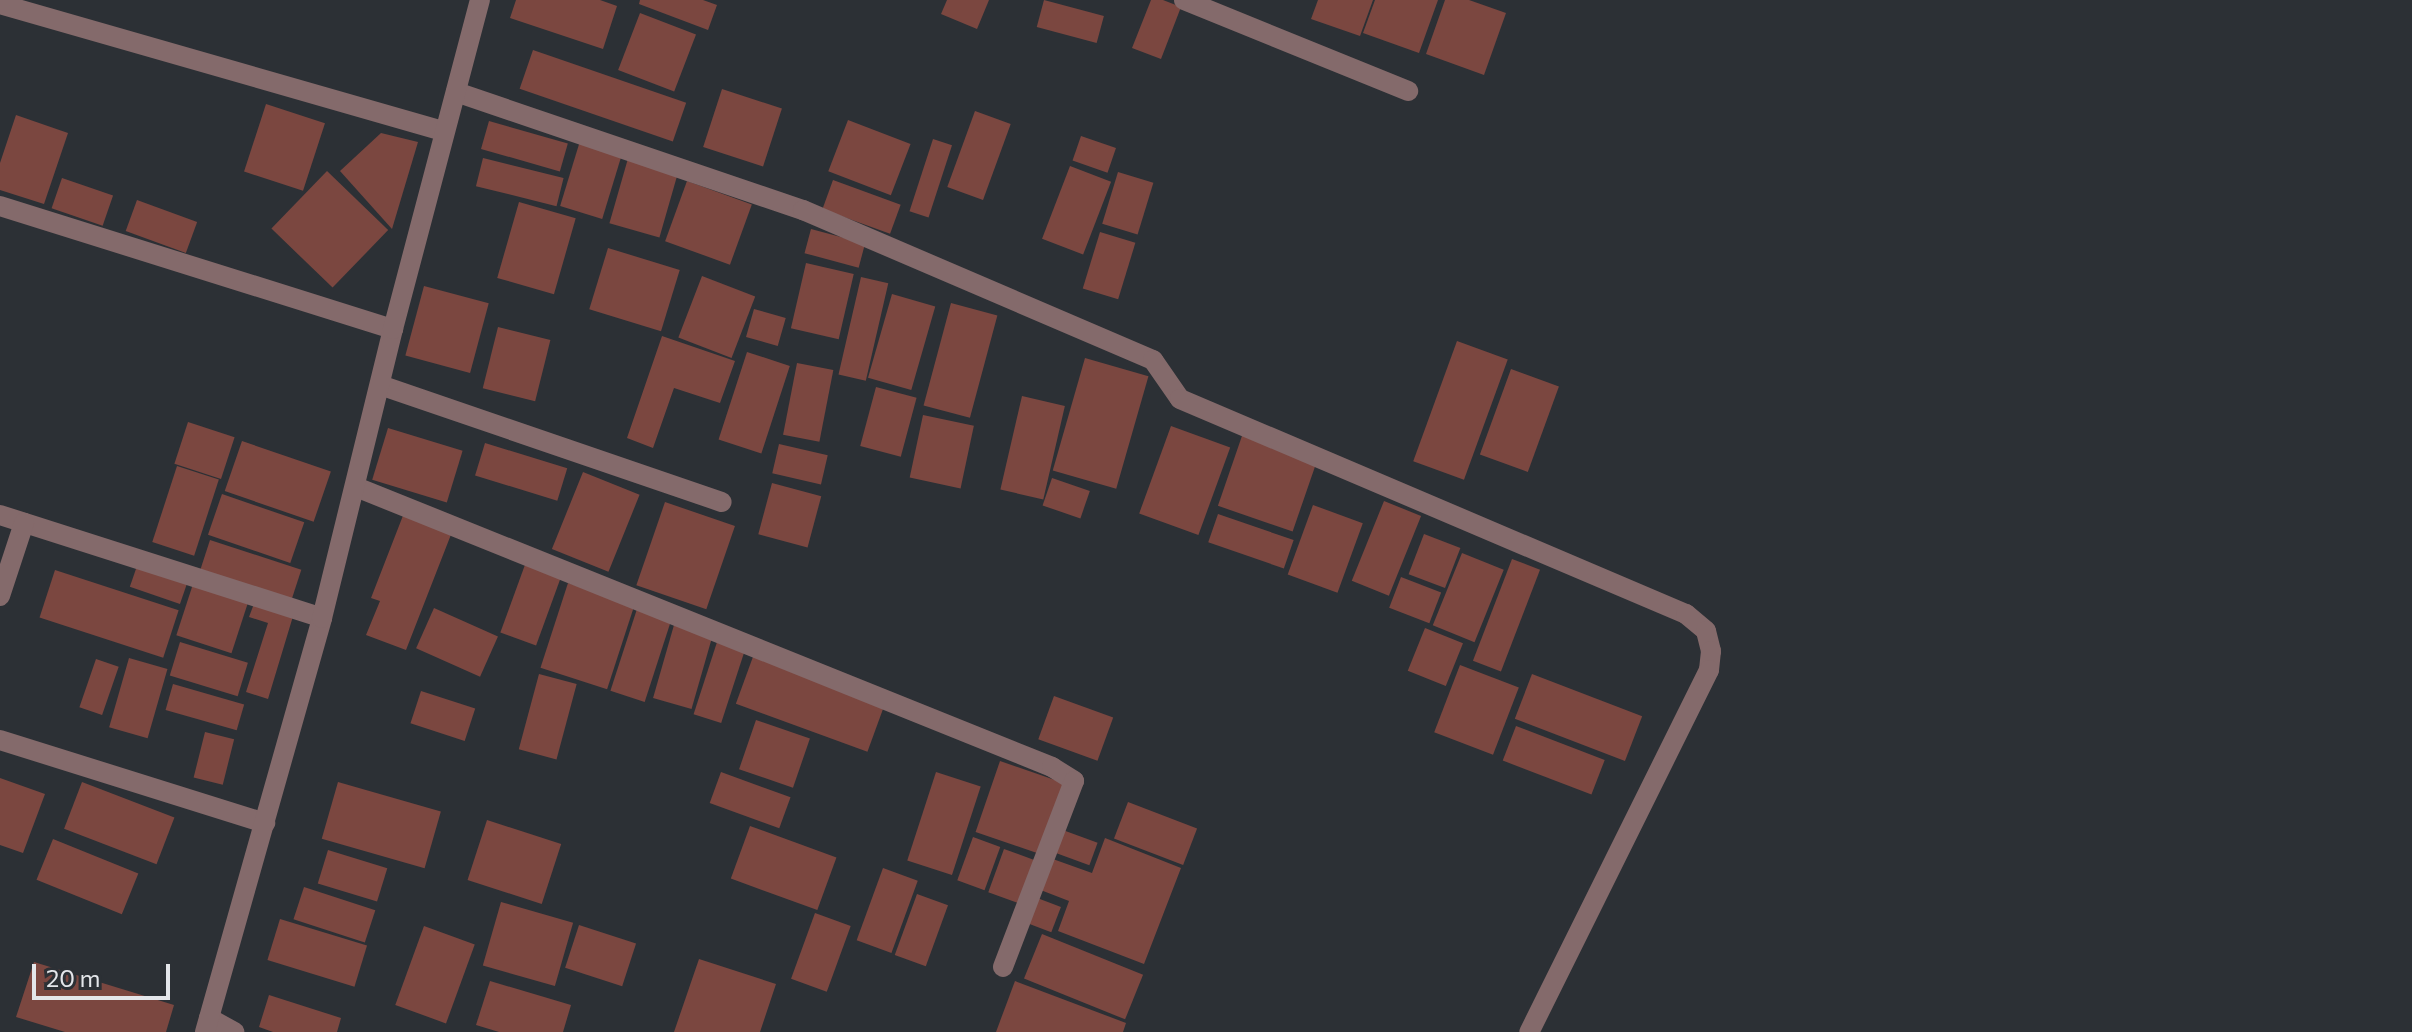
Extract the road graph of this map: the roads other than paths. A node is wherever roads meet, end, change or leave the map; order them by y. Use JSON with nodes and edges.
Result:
{"nodes":[{"id":1,"x":480,"y":0,"type":"edge"},
{"id":2,"x":1184,"y":0,"type":"edge"},
{"id":3,"x":0,"y":4,"type":"edge"},
{"id":4,"x":1408,"y":91,"type":"dead end"},
{"id":5,"x":456,"y":92,"type":"junction"},
{"id":6,"x":444,"y":131,"type":"junction"},
{"id":7,"x":0,"y":206,"type":"edge"},
{"id":8,"x":393,"y":329,"type":"junction"},
{"id":9,"x":380,"y":385,"type":"junction"},
{"id":10,"x":356,"y":487,"type":"junction"},
{"id":11,"x":721,"y":502,"type":"dead end"},
{"id":12,"x":0,"y":515,"type":"edge"},
{"id":13,"x":24,"y":523,"type":"junction"},
{"id":14,"x":0,"y":596,"type":"edge"},
{"id":15,"x":322,"y":618,"type":"junction"},
{"id":16,"x":0,"y":740,"type":"edge"},
{"id":17,"x":265,"y":823,"type":"junction"},
{"id":18,"x":1003,"y":967,"type":"dead end"},
{"id":19,"x":207,"y":1025,"type":"edge"},
{"id":20,"x":234,"y":1032,"type":"edge"},
{"id":21,"x":1529,"y":1032,"type":"edge"}],
"edges":[{"from":1,"to":5,"type":"street"},
{"from":2,"to":4,"type":"street"},
{"from":3,"to":6,"type":"street"},
{"from":5,"to":6,"type":"street"},
{"from":5,"to":21,"type":"street"},
{"from":6,"to":8,"type":"street"},
{"from":7,"to":8,"type":"street"},
{"from":8,"to":9,"type":"street"},
{"from":9,"to":10,"type":"street"},
{"from":9,"to":11,"type":"street"},
{"from":10,"to":15,"type":"street"},
{"from":10,"to":18,"type":"street"},
{"from":12,"to":13,"type":"street"},
{"from":13,"to":14,"type":"street"},
{"from":13,"to":15,"type":"street"},
{"from":15,"to":17,"type":"street"},
{"from":16,"to":17,"type":"street"},
{"from":17,"to":19,"type":"street"},
{"from":19,"to":20,"type":"street"}]}
